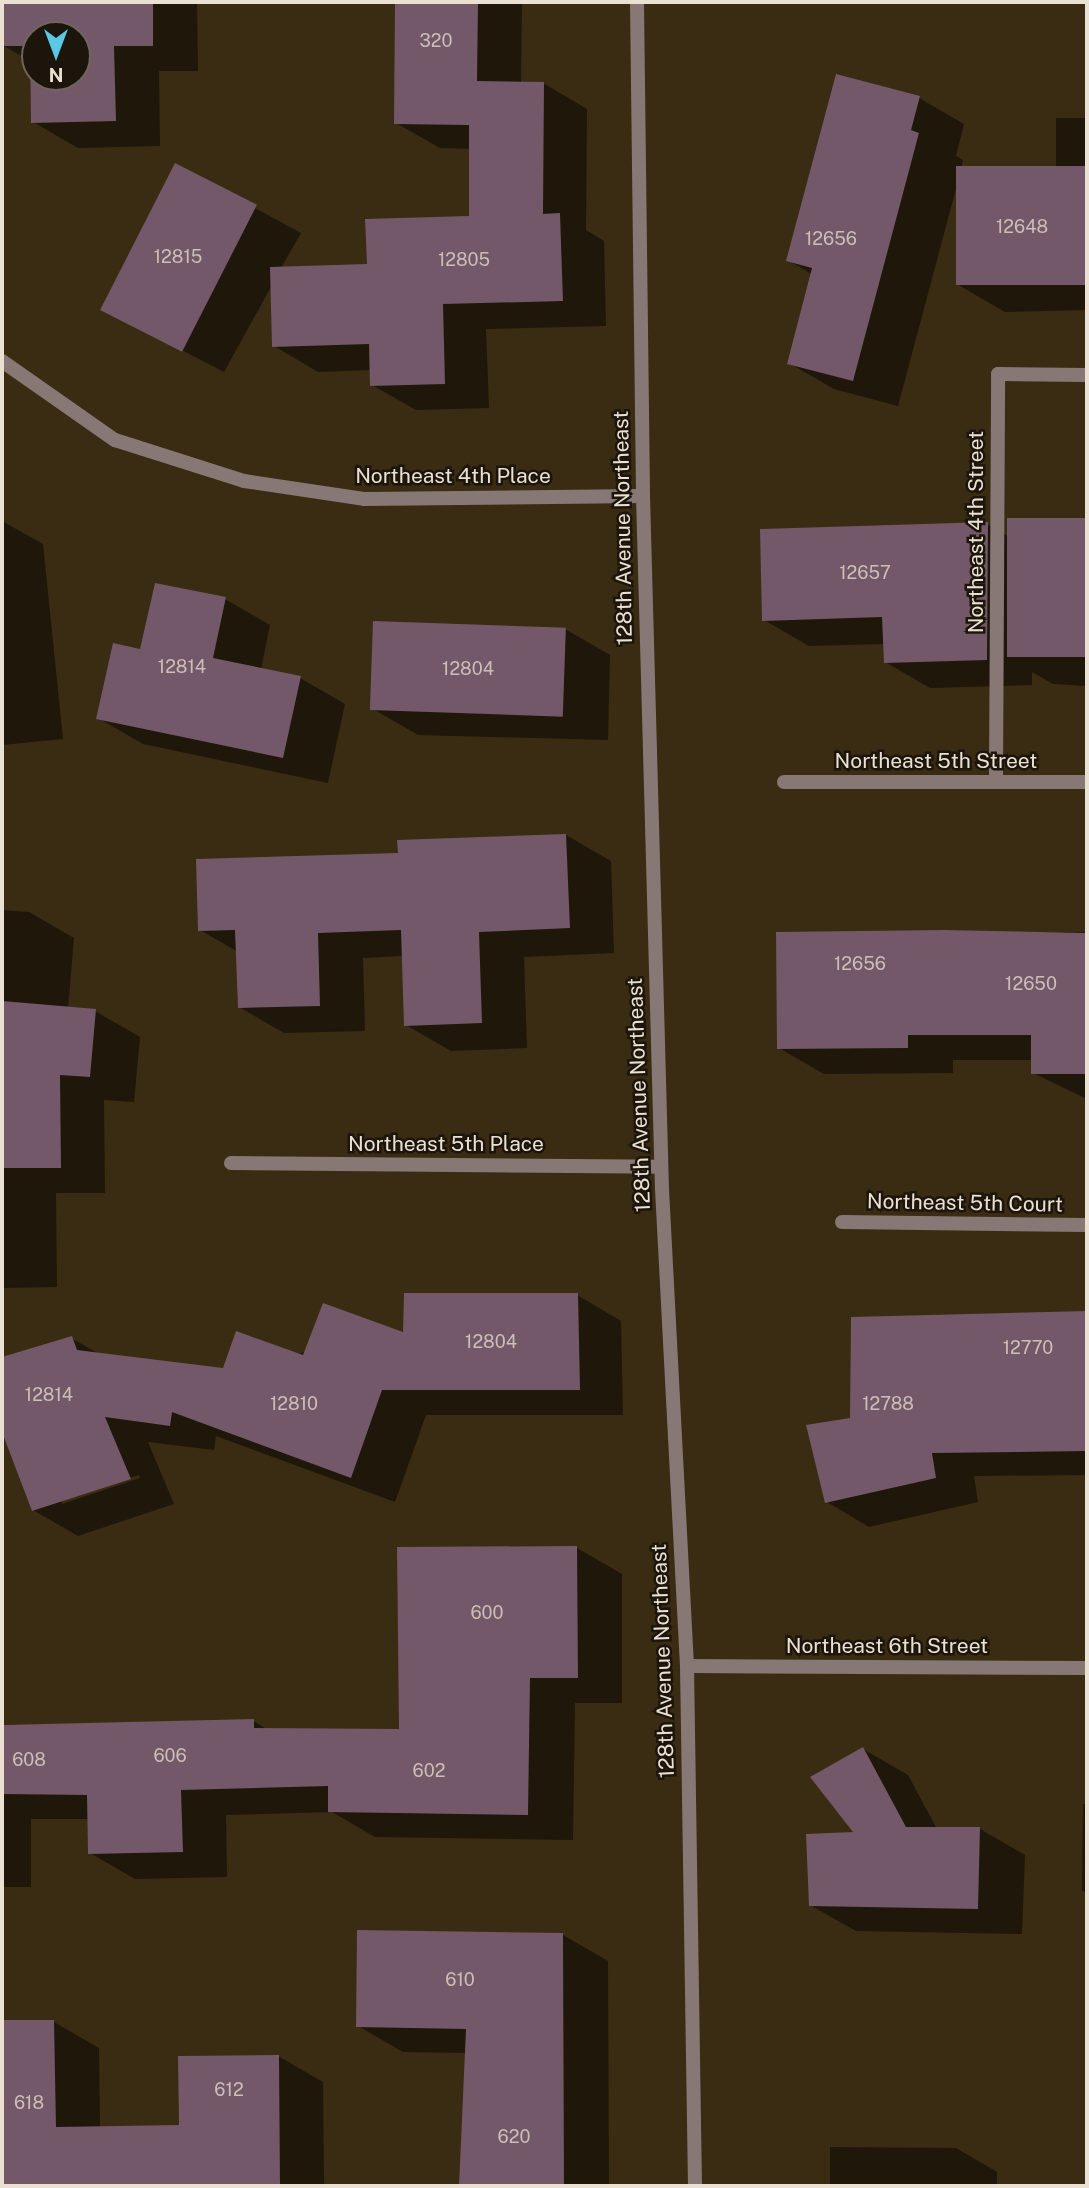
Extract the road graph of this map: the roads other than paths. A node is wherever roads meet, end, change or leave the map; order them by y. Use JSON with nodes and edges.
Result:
{"nodes":[{"id":1,"x":637,"y":2,"type":"edge"},
{"id":2,"x":2,"y":361,"type":"edge"},
{"id":3,"x":1087,"y":375,"type":"edge"},
{"id":4,"x":643,"y":496,"type":"junction"},
{"id":5,"x":996,"y":780,"type":"junction"},
{"id":6,"x":784,"y":782,"type":"dead end"},
{"id":7,"x":1087,"y":782,"type":"edge"},
{"id":8,"x":231,"y":1163,"type":"dead end"},
{"id":9,"x":661,"y":1167,"type":"junction"},
{"id":10,"x":842,"y":1222,"type":"dead end"},
{"id":11,"x":1087,"y":1226,"type":"edge"},
{"id":12,"x":687,"y":1666,"type":"junction"},
{"id":13,"x":1087,"y":1668,"type":"edge"},
{"id":14,"x":695,"y":2186,"type":"edge"}],
"edges":[{"from":1,"to":4,"type":"street","name":"128th Avenue Northeast"},
{"from":2,"to":4,"type":"street","name":"Northeast 4th Place"},
{"from":3,"to":5,"type":"street","name":"Northeast 4th Street"},
{"from":4,"to":9,"type":"street","name":"128th Avenue Northeast"},
{"from":5,"to":6,"type":"street","name":"Northeast 5th Street"},
{"from":5,"to":7,"type":"street","name":"Northeast 5th Street"},
{"from":8,"to":9,"type":"street","name":"Northeast 5th Place"},
{"from":9,"to":12,"type":"street","name":"128th Avenue Northeast"},
{"from":10,"to":11,"type":"street","name":"Northeast 5th Court"},
{"from":12,"to":13,"type":"street","name":"Northeast 6th Street"},
{"from":12,"to":14,"type":"street","name":"128th Avenue Northeast"}]}
